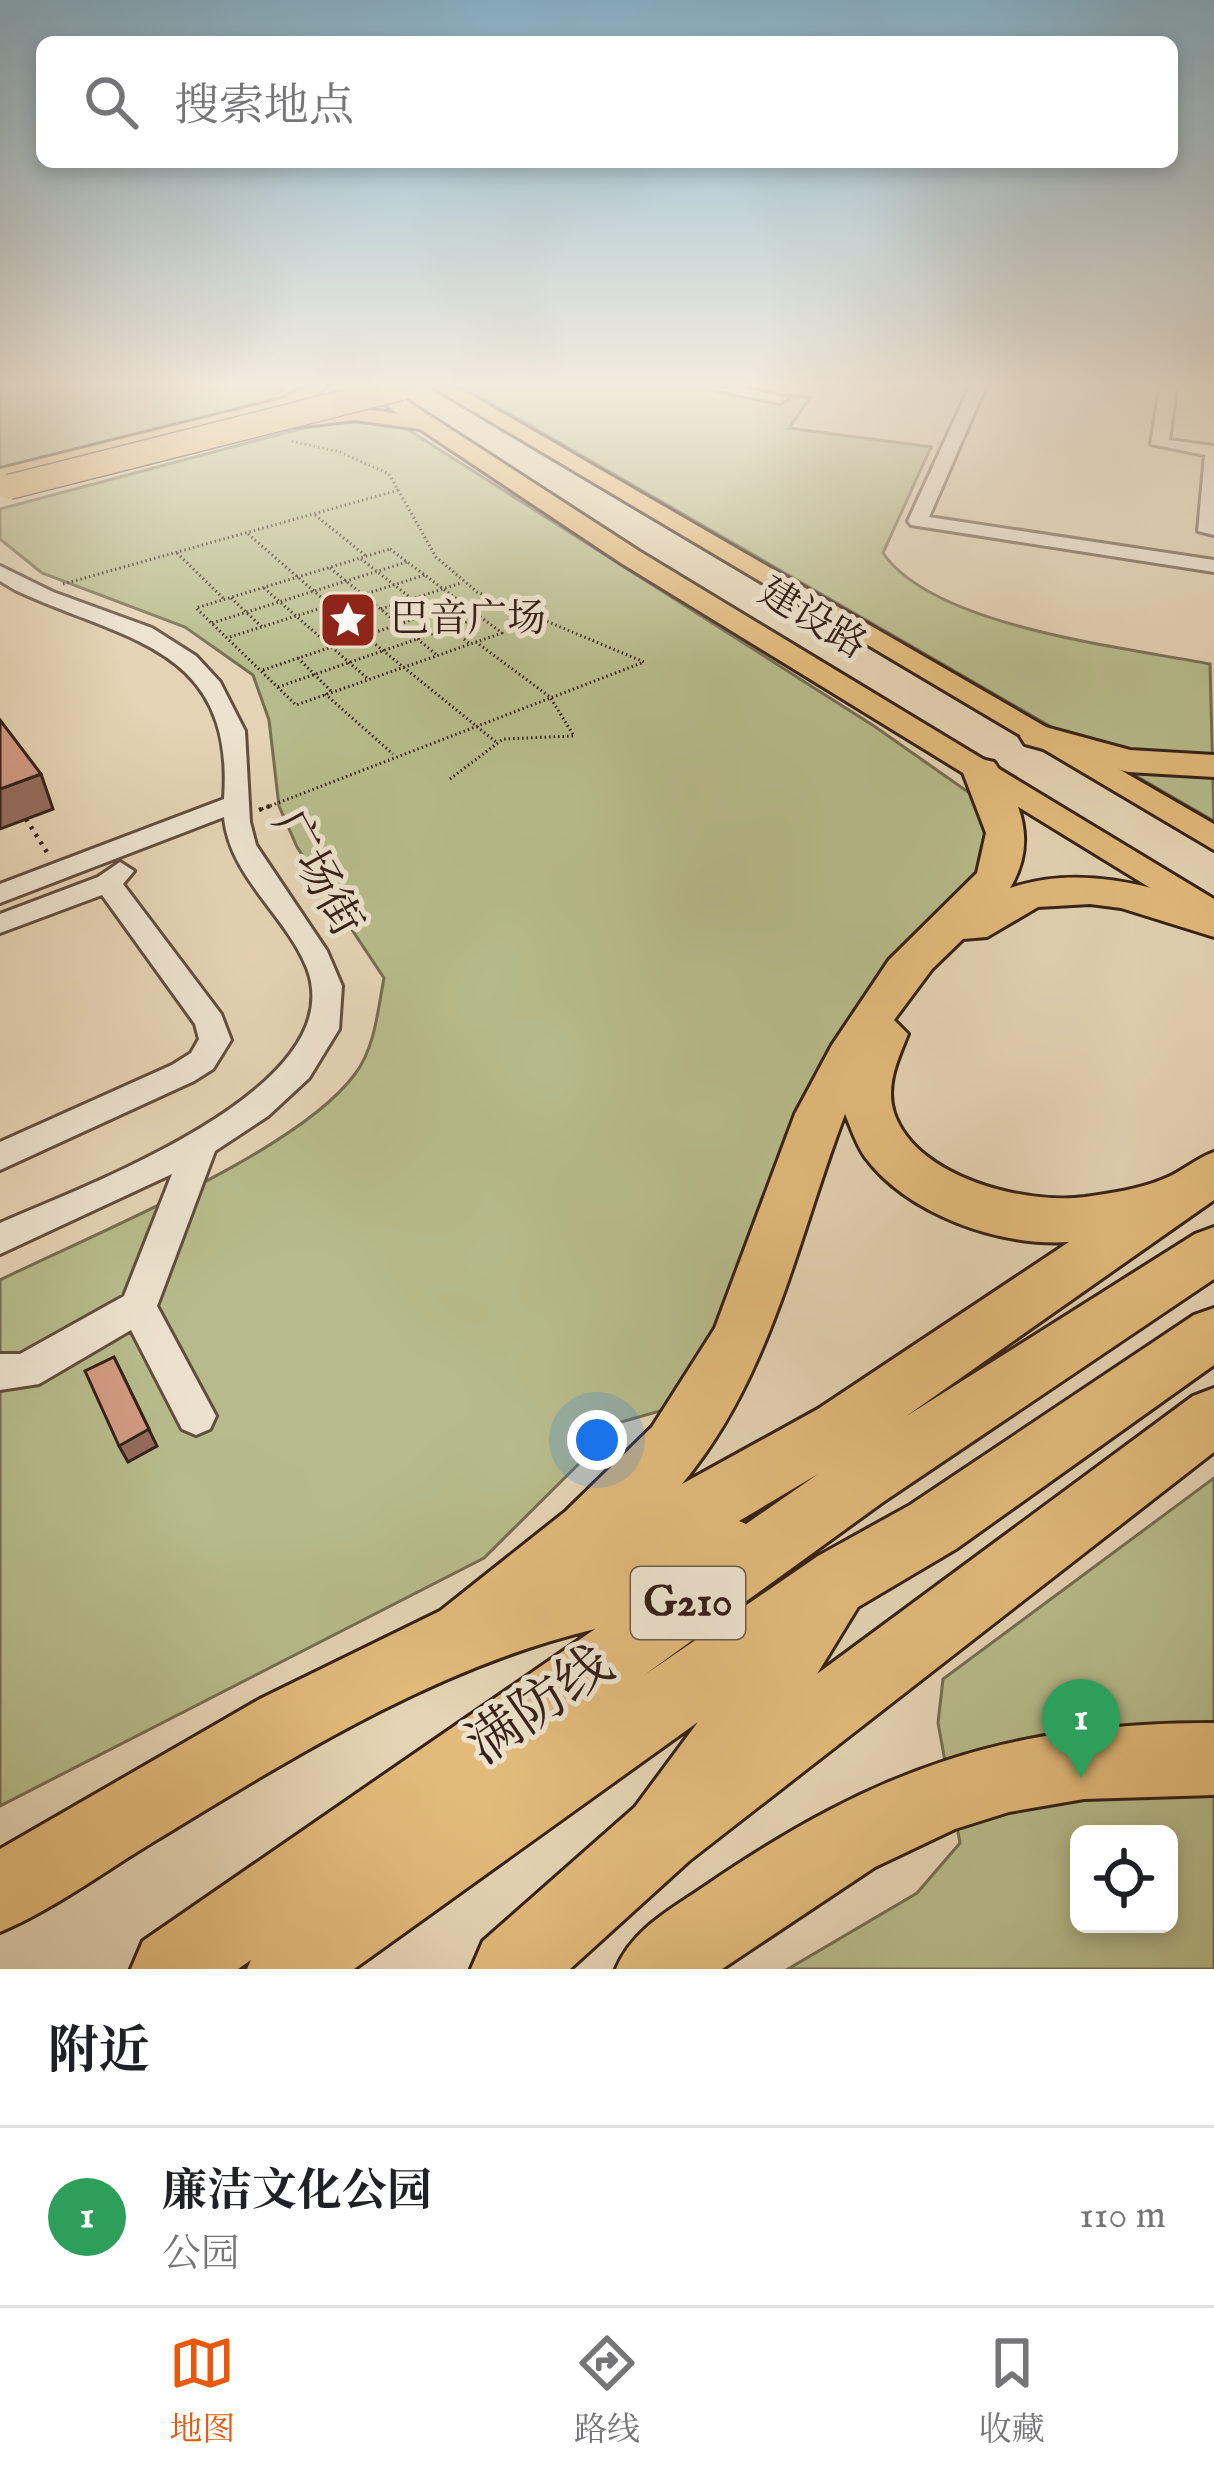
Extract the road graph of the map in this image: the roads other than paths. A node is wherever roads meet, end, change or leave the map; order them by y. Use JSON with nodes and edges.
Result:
{"nodes":[{"id":1,"x":509,"y":480,"type":"edge"},
{"id":2,"x":603,"y":480,"type":"edge"},
{"id":3,"x":937,"y":480,"type":"edge"},
{"id":4,"x":1212,"y":480,"type":"edge"},
{"id":5,"x":1208,"y":531,"type":"dead end"},
{"id":6,"x":1214,"y":566,"type":"edge"},
{"id":7,"x":0,"y":572,"type":"edge"},
{"id":8,"x":37,"y":593,"type":"junction"},
{"id":9,"x":0,"y":607,"type":"edge"},
{"id":10,"x":1038,"y":736,"type":"junction"},
{"id":11,"x":1214,"y":766,"type":"edge"},
{"id":12,"x":981,"y":770,"type":"junction"},
{"id":13,"x":245,"y":808,"type":"junction"},
{"id":14,"x":1214,"y":839,"type":"edge"},
{"id":15,"x":116,"y":850,"type":"junction"},
{"id":16,"x":108,"y":883,"type":"junction"},
{"id":17,"x":0,"y":895,"type":"edge"},
{"id":18,"x":1214,"y":919,"type":"edge"},
{"id":19,"x":0,"y":924,"type":"edge"},
{"id":20,"x":202,"y":1141,"type":"junction"},
{"id":21,"x":0,"y":1157,"type":"edge"},
{"id":22,"x":1195,"y":1185,"type":"edge"},
{"id":23,"x":0,"y":1239,"type":"edge"},
{"id":24,"x":1214,"y":1250,"type":"edge"},
{"id":25,"x":138,"y":1306,"type":"junction"},
{"id":26,"x":1214,"y":1334,"type":"edge"},
{"id":27,"x":0,"y":1372,"type":"edge"},
{"id":28,"x":196,"y":1416,"type":"dead end"},
{"id":29,"x":1214,"y":1416,"type":"edge"},
{"id":30,"x":861,"y":1480,"type":"junction"},
{"id":31,"x":841,"y":1579,"type":"junction"},
{"id":32,"x":569,"y":1598,"type":"junction"},
{"id":33,"x":464,"y":1634,"type":"junction"},
{"id":34,"x":1214,"y":1759,"type":"edge"},
{"id":35,"x":662,"y":1834,"type":"junction"},
{"id":36,"x":0,"y":1893,"type":"edge"},
{"id":37,"x":171,"y":1969,"type":"edge"},
{"id":38,"x":287,"y":1969,"type":"edge"},
{"id":39,"x":511,"y":1969,"type":"edge"},
{"id":40,"x":656,"y":1969,"type":"edge"}],
"edges":[{"from":1,"to":12,"type":"main road","name":"建设路"},
{"from":2,"to":10,"type":"main road","name":"建设路"},
{"from":3,"to":6,"type":"street"},
{"from":4,"to":5,"type":"street"},
{"from":7,"to":8,"type":"street","name":"广场街"},
{"from":8,"to":9,"type":"street"},
{"from":8,"to":13,"type":"street","name":"广场街"},
{"from":10,"to":11,"type":"highway"},
{"from":10,"to":14,"type":"main road","name":"建设路"},
{"from":12,"to":18,"type":"main road","name":"建设路"},
{"from":12,"to":33,"type":"highway"},
{"from":13,"to":15,"type":"street"},
{"from":13,"to":20,"type":"street","name":"广场街"},
{"from":15,"to":16,"type":"street"},
{"from":15,"to":17,"type":"street"},
{"from":16,"to":19,"type":"street"},
{"from":16,"to":21,"type":"street"},
{"from":18,"to":22,"type":"highway"},
{"from":20,"to":23,"type":"street","name":"广场街"},
{"from":20,"to":25,"type":"street"},
{"from":22,"to":32,"type":"highway"},
{"from":24,"to":30,"type":"highway","name":"满防线","number":"G210"},
{"from":25,"to":27,"type":"street"},
{"from":25,"to":28,"type":"street"},
{"from":26,"to":31,"type":"highway","name":"满防线","number":"G210"},
{"from":29,"to":35,"type":"highway"},
{"from":30,"to":32,"type":"highway"},
{"from":30,"to":37,"type":"highway","name":"满防线","number":"G210"},
{"from":31,"to":35,"type":"highway"},
{"from":31,"to":38,"type":"highway","name":"满防线","number":"G210"},
{"from":32,"to":33,"type":"highway"},
{"from":33,"to":36,"type":"highway"},
{"from":34,"to":40,"type":"highway"},
{"from":35,"to":39,"type":"highway"}]}
